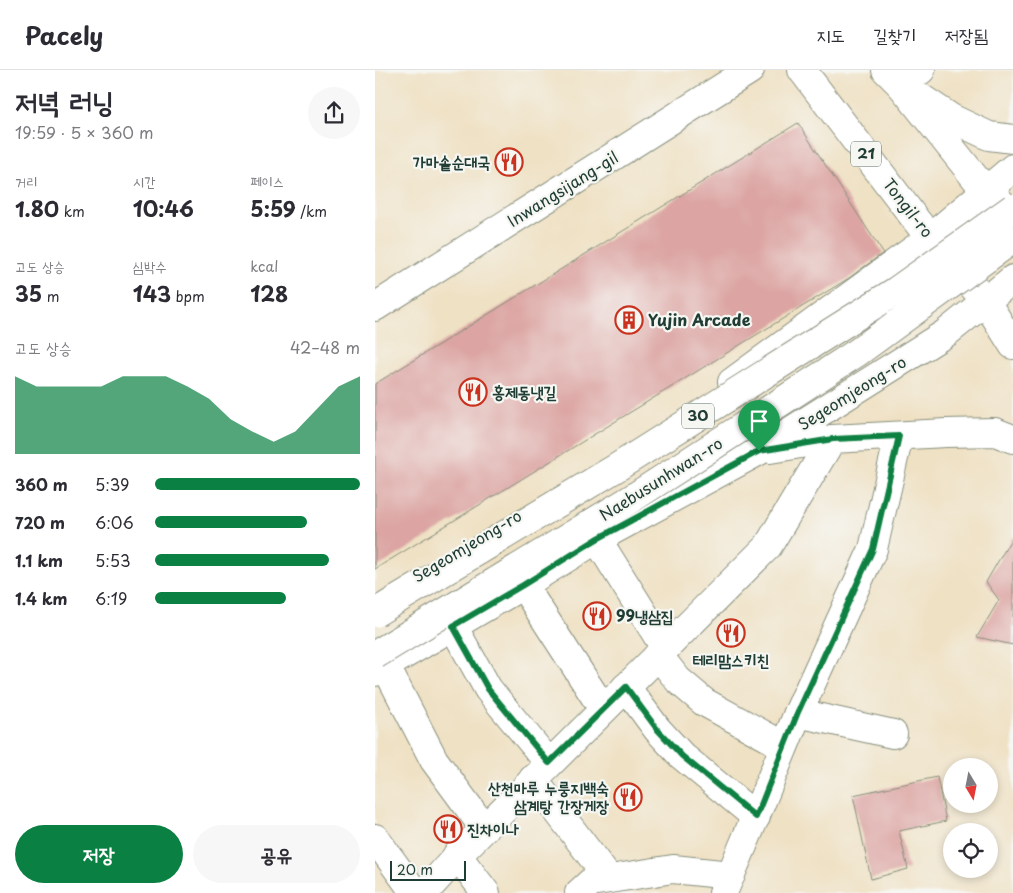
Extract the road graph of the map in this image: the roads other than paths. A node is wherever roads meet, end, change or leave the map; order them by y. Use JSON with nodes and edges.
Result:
{"nodes":[{"id":1,"x":751,"y":70,"type":"edge"},
{"id":2,"x":802,"y":70,"type":"edge"},
{"id":3,"x":903,"y":75,"type":"edge"},
{"id":4,"x":1013,"y":139,"type":"edge"},
{"id":5,"x":1013,"y":168,"type":"edge"},
{"id":6,"x":988,"y":189,"type":"junction"},
{"id":7,"x":1013,"y":208,"type":"edge"},
{"id":8,"x":1013,"y":216,"type":"edge"},
{"id":9,"x":931,"y":237,"type":"junction"},
{"id":10,"x":1013,"y":239,"type":"edge"},
{"id":11,"x":1013,"y":279,"type":"edge"},
{"id":12,"x":985,"y":300,"type":"junction"},
{"id":13,"x":375,"y":307,"type":"edge"},
{"id":14,"x":1013,"y":345,"type":"edge"},
{"id":15,"x":899,"y":436,"type":"junction"},
{"id":16,"x":833,"y":439,"type":"junction"},
{"id":17,"x":1013,"y":439,"type":"edge"},
{"id":18,"x":759,"y":451,"type":"junction"},
{"id":19,"x":597,"y":539,"type":"junction"},
{"id":20,"x":523,"y":585,"type":"junction"},
{"id":21,"x":375,"y":602,"type":"edge"},
{"id":22,"x":375,"y":613,"type":"edge"},
{"id":23,"x":453,"y":626,"type":"junction"},
{"id":24,"x":662,"y":651,"type":"junction"},
{"id":25,"x":379,"y":665,"type":"edge"},
{"id":26,"x":626,"y":687,"type":"junction"},
{"id":27,"x":603,"y":709,"type":"junction"},
{"id":28,"x":798,"y":712,"type":"junction"},
{"id":29,"x":893,"y":734,"type":"dead end"},
{"id":30,"x":785,"y":746,"type":"junction"},
{"id":31,"x":541,"y":771,"type":"junction"},
{"id":32,"x":756,"y":817,"type":"junction"},
{"id":33,"x":484,"y":828,"type":"junction"},
{"id":34,"x":375,"y":838,"type":"edge"},
{"id":35,"x":457,"y":855,"type":"junction"},
{"id":36,"x":609,"y":879,"type":"junction"},
{"id":37,"x":727,"y":884,"type":"edge"},
{"id":38,"x":415,"y":893,"type":"edge"},
{"id":39,"x":424,"y":893,"type":"edge"},
{"id":40,"x":486,"y":893,"type":"edge"},
{"id":41,"x":579,"y":893,"type":"edge"}],
"edges":[{"from":1,"to":13,"type":"main road","name":"Inwangsijang-gil"},
{"from":2,"to":9,"type":"main road","name":"Tongil-ro","number":"21"},
{"from":3,"to":4,"type":"main road"},
{"from":3,"to":6,"type":"main road"},
{"from":5,"to":6,"type":"main road","name":"Segeomjeong-ro"},
{"from":6,"to":8,"type":"main road"},
{"from":6,"to":9,"type":"main road","name":"Segeomjeong-ro"},
{"from":7,"to":22,"type":"main road","name":"Naebusunhwan-ro","number":"30","bridge":true},
{"from":9,"to":12,"type":"main road","name":"Tongil-ro","number":"21"},
{"from":9,"to":21,"type":"main road","name":"Segeomjeong-ro"},
{"from":10,"to":25,"type":"main road","name":"Naebusunhwan-ro","number":"30","bridge":true},
{"from":11,"to":12,"type":"main road","name":"Segeomjeong-ro"},
{"from":12,"to":14,"type":"main road","name":"Tongil-ro","number":"21"},
{"from":12,"to":18,"type":"main road","name":"Segeomjeong-ro"},
{"from":15,"to":16,"type":"main road"},
{"from":15,"to":17,"type":"main road"},
{"from":15,"to":28,"type":"main road"},
{"from":16,"to":18,"type":"main road"},
{"from":16,"to":24,"type":"main road"},
{"from":18,"to":19,"type":"main road","name":"Segeomjeong-ro"},
{"from":19,"to":20,"type":"main road","name":"Segeomjeong-ro"},
{"from":19,"to":24,"type":"main road"},
{"from":20,"to":23,"type":"main road","name":"Segeomjeong-ro"},
{"from":20,"to":27,"type":"main road"},
{"from":23,"to":25,"type":"main road","name":"Segeomjeong-ro"},
{"from":23,"to":31,"type":"main road"},
{"from":24,"to":26,"type":"main road"},
{"from":24,"to":30,"type":"main road"},
{"from":25,"to":33,"type":"main road"},
{"from":26,"to":27,"type":"main road"},
{"from":26,"to":32,"type":"main road"},
{"from":27,"to":31,"type":"main road"},
{"from":28,"to":29,"type":"main road"},
{"from":28,"to":30,"type":"main road"},
{"from":30,"to":32,"type":"main road"},
{"from":31,"to":33,"type":"main road"},
{"from":31,"to":36,"type":"main road"},
{"from":32,"to":37,"type":"main road"},
{"from":33,"to":35,"type":"main road"},
{"from":34,"to":38,"type":"main road"},
{"from":35,"to":39,"type":"main road"},
{"from":35,"to":40,"type":"main road"},
{"from":36,"to":37,"type":"main road"},
{"from":36,"to":41,"type":"main road"}]}
